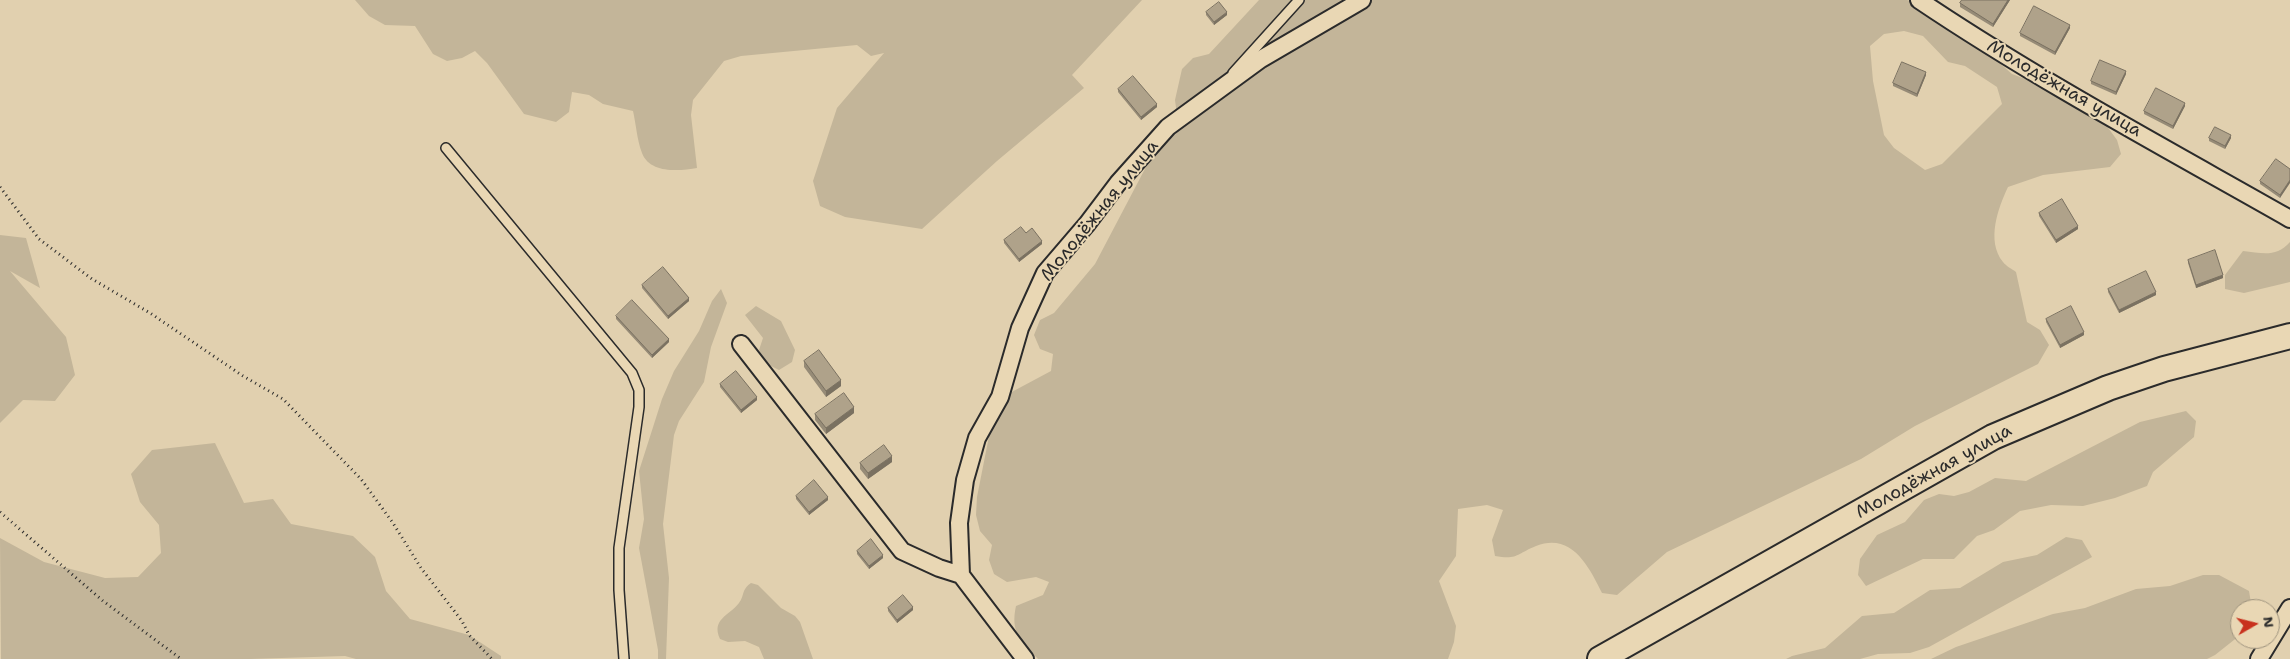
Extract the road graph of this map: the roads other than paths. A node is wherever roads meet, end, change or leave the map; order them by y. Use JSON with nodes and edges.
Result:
{"nodes":[{"id":1,"x":1299,"y":0,"type":"edge"},
{"id":2,"x":1362,"y":0,"type":"edge"},
{"id":3,"x":1919,"y":0,"type":"edge"},
{"id":4,"x":1212,"y":95,"type":"junction"},
{"id":5,"x":446,"y":148,"type":"dead end"},
{"id":6,"x":2290,"y":218,"type":"edge"},
{"id":7,"x":2290,"y":336,"type":"edge"},
{"id":8,"x":741,"y":344,"type":"dead end"},
{"id":9,"x":961,"y":575,"type":"junction"},
{"id":10,"x":2290,"y":608,"type":"edge"},
{"id":11,"x":624,"y":659,"type":"edge"},
{"id":12,"x":1024,"y":659,"type":"edge"},
{"id":13,"x":1600,"y":659,"type":"edge"},
{"id":14,"x":2259,"y":659,"type":"edge"}],
"edges":[{"from":1,"to":4,"type":"lane"},
{"from":2,"to":4,"type":"street","name":"Молодёжная улица"},
{"from":3,"to":6,"type":"street","name":"Молодёжная улица"},
{"from":4,"to":9,"type":"street","name":"Молодёжная улица"},
{"from":5,"to":11,"type":"lane"},
{"from":7,"to":13,"type":"street","name":"Молодёжная улица"},
{"from":8,"to":9,"type":"street"},
{"from":9,"to":12,"type":"street"},
{"from":10,"to":14,"type":"street"}]}
